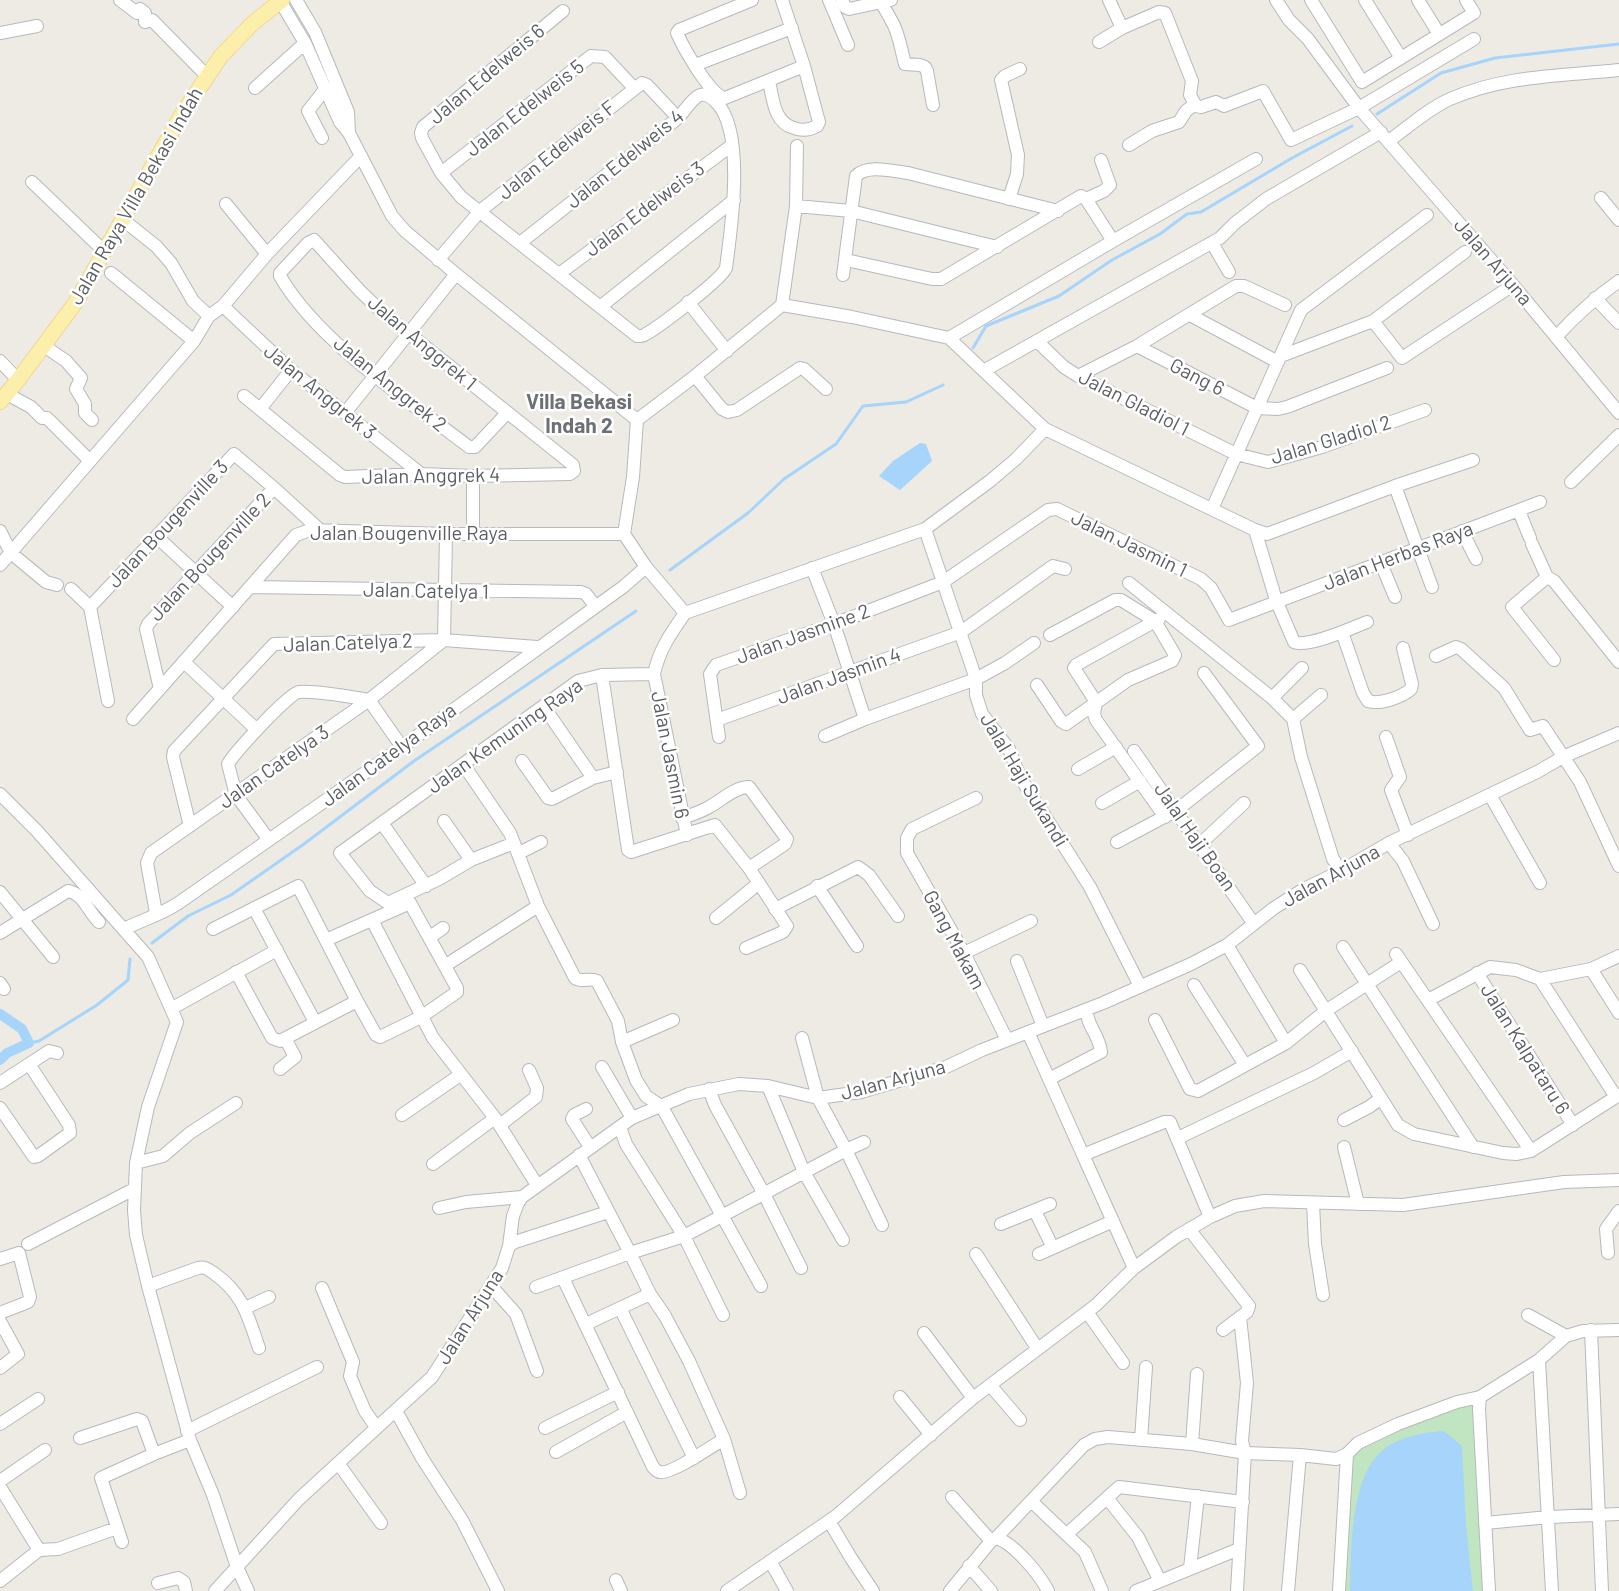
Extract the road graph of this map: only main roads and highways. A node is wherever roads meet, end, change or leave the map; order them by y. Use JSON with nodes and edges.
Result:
{"nodes":[{"id":1,"x":286,"y":0,"type":"edge"},
{"id":2,"x":4,"y":398,"type":"edge"}],
"edges":[{"from":1,"to":2,"type":"main road","name":"Jalan Raya Villa Bekasi Indah"}]}
